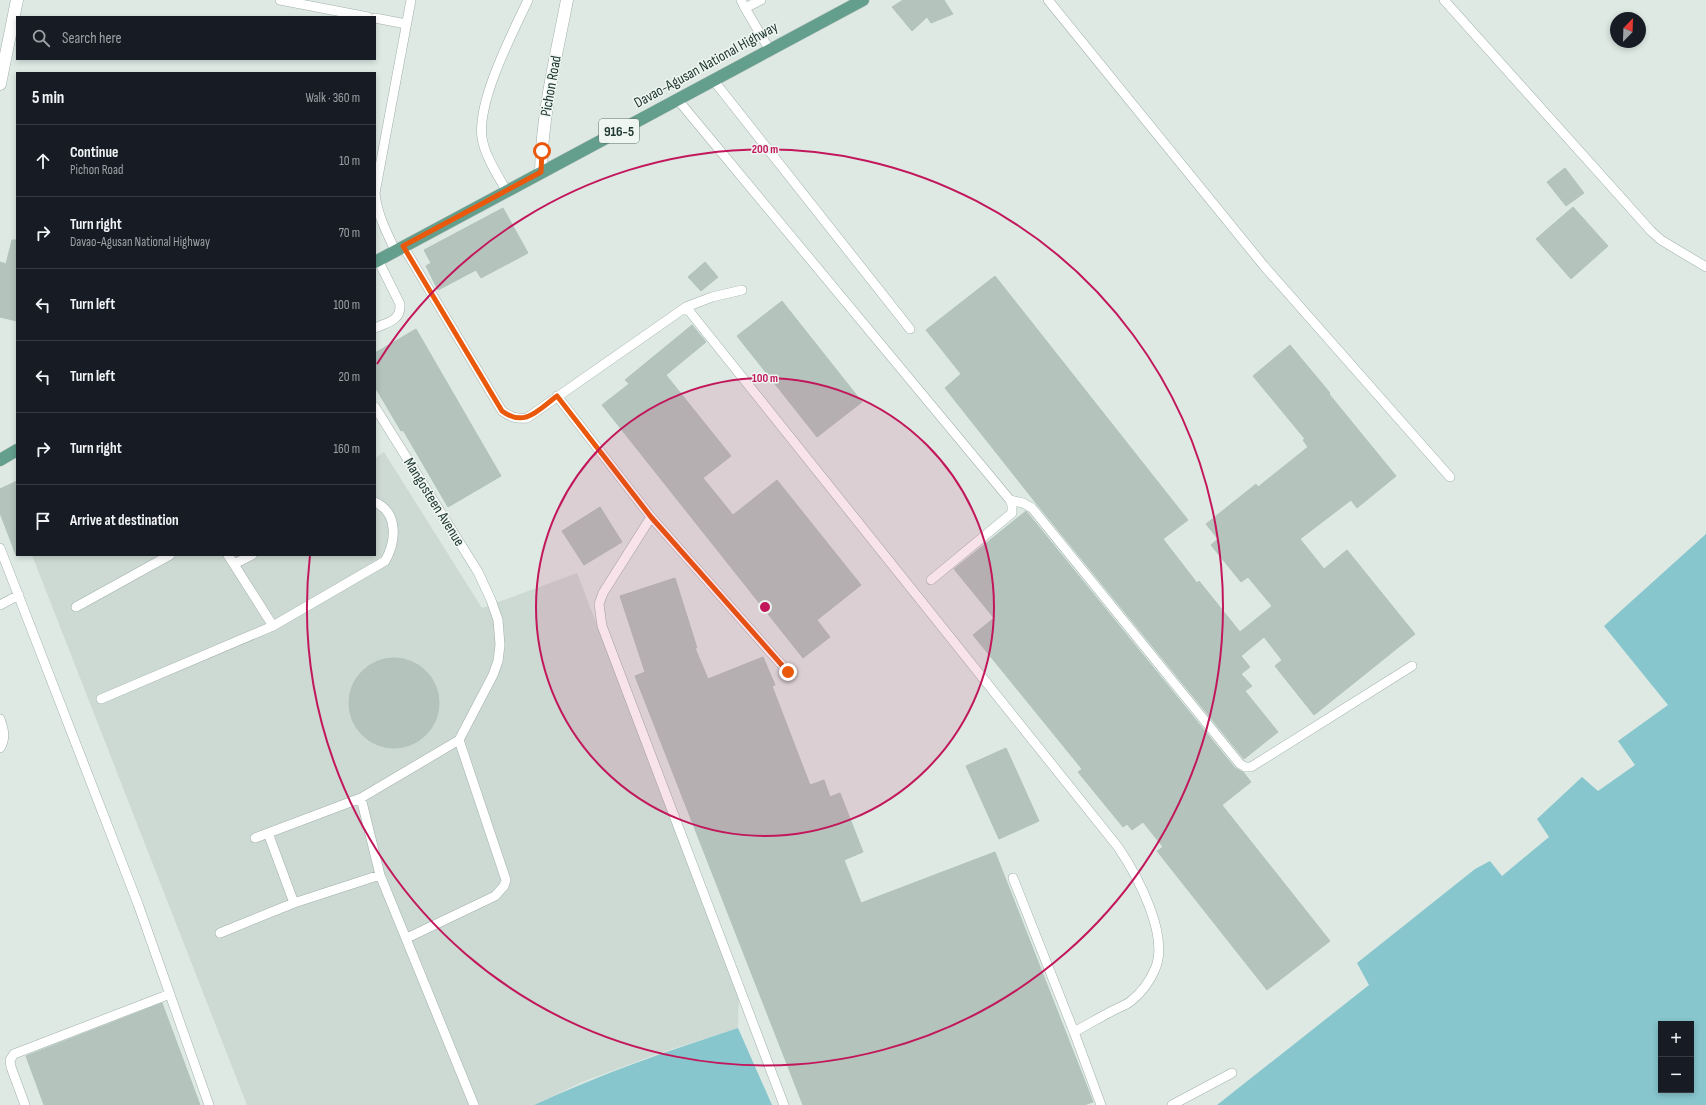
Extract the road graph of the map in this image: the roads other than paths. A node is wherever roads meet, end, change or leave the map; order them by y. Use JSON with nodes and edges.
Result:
{"nodes":[{"id":1,"x":17,"y":0,"type":"edge"},
{"id":2,"x":280,"y":0,"type":"edge"},
{"id":3,"x":411,"y":0,"type":"edge"},
{"id":4,"x":528,"y":0,"type":"edge"},
{"id":5,"x":567,"y":0,"type":"edge"},
{"id":6,"x":761,"y":0,"type":"edge"},
{"id":7,"x":863,"y":0,"type":"edge"},
{"id":8,"x":1048,"y":0,"type":"edge"},
{"id":9,"x":1444,"y":0,"type":"edge"},
{"id":10,"x":743,"y":4,"type":"edge"},
{"id":11,"x":363,"y":16,"type":"edge"},
{"id":12,"x":376,"y":18,"type":"edge"},
{"id":13,"x":406,"y":24,"type":"junction"},
{"id":14,"x":5,"y":36,"type":"edge"},
{"id":15,"x":769,"y":49,"type":"junction"},
{"id":16,"x":714,"y":80,"type":"junction"},
{"id":17,"x":0,"y":84,"type":"edge"},
{"id":18,"x":678,"y":100,"type":"junction"},
{"id":19,"x":541,"y":172,"type":"junction"},
{"id":20,"x":376,"y":188,"type":"edge"},
{"id":21,"x":506,"y":190,"type":"junction"},
{"id":22,"x":376,"y":208,"type":"edge"},
{"id":23,"x":399,"y":248,"type":"junction"},
{"id":24,"x":377,"y":261,"type":"edge"},
{"id":25,"x":1706,"y":267,"type":"edge"},
{"id":26,"x":742,"y":290,"type":"dead end"},
{"id":27,"x":686,"y":307,"type":"junction"},
{"id":28,"x":376,"y":328,"type":"edge"},
{"id":29,"x":910,"y":329,"type":"dead end"},
{"id":30,"x":557,"y":396,"type":"junction"},
{"id":31,"x":376,"y":408,"type":"edge"},
{"id":32,"x":16,"y":451,"type":"edge"},
{"id":33,"x":0,"y":460,"type":"edge"},
{"id":34,"x":1450,"y":477,"type":"dead end"},
{"id":35,"x":1010,"y":500,"type":"junction"},
{"id":36,"x":376,"y":502,"type":"edge"},
{"id":37,"x":651,"y":517,"type":"junction"},
{"id":38,"x":0,"y":548,"type":"edge"},
{"id":39,"x":168,"y":556,"type":"edge"},
{"id":40,"x":229,"y":556,"type":"edge"},
{"id":41,"x":250,"y":556,"type":"edge"},
{"id":42,"x":234,"y":564,"type":"junction"},
{"id":43,"x":931,"y":580,"type":"dead end"},
{"id":44,"x":19,"y":595,"type":"junction"},
{"id":45,"x":0,"y":605,"type":"edge"},
{"id":46,"x":76,"y":607,"type":"dead end"},
{"id":47,"x":273,"y":626,"type":"junction"},
{"id":48,"x":1412,"y":666,"type":"dead end"},
{"id":49,"x":788,"y":672,"type":"dead end"},
{"id":50,"x":101,"y":698,"type":"dead end"},
{"id":51,"x":0,"y":719,"type":"edge"},
{"id":52,"x":459,"y":740,"type":"junction"},
{"id":53,"x":0,"y":748,"type":"edge"},
{"id":54,"x":361,"y":798,"type":"junction"},
{"id":55,"x":268,"y":833,"type":"junction"},
{"id":56,"x":255,"y":838,"type":"dead end"},
{"id":57,"x":380,"y":875,"type":"junction"},
{"id":58,"x":1013,"y":878,"type":"dead end"},
{"id":59,"x":294,"y":903,"type":"junction"},
{"id":60,"x":220,"y":933,"type":"dead end"},
{"id":61,"x":407,"y":938,"type":"junction"},
{"id":62,"x":170,"y":994,"type":"junction"},
{"id":63,"x":1074,"y":1032,"type":"junction"},
{"id":64,"x":1232,"y":1073,"type":"dead end"},
{"id":65,"x":473,"y":1104,"type":"edge"},
{"id":66,"x":25,"y":1105,"type":"edge"},
{"id":67,"x":209,"y":1105,"type":"edge"},
{"id":68,"x":784,"y":1105,"type":"edge"},
{"id":69,"x":1101,"y":1105,"type":"edge"},
{"id":70,"x":1172,"y":1105,"type":"edge"}],
"edges":[{"from":1,"to":14,"type":"street"},
{"from":2,"to":11,"type":"lane"},
{"from":3,"to":13,"type":"lane"},
{"from":4,"to":21,"type":"lane"},
{"from":5,"to":19,"type":"street","name":"Pichon Road"},
{"from":6,"to":10,"type":"lane"},
{"from":7,"to":15,"type":"main road","name":"Davao-Agusan National Highway","number":"916-5"},
{"from":8,"to":34,"type":"lane"},
{"from":9,"to":25,"type":"lane"},
{"from":10,"to":15,"type":"lane"},
{"from":12,"to":13,"type":"lane"},
{"from":13,"to":20,"type":"lane"},
{"from":14,"to":17,"type":"street"},
{"from":15,"to":16,"type":"main road","name":"Davao-Agusan National Highway","number":"916-5"},
{"from":16,"to":18,"type":"main road","name":"Davao-Agusan National Highway","number":"916-5"},
{"from":16,"to":29,"type":"lane"},
{"from":18,"to":19,"type":"main road","name":"Davao-Agusan National Highway","number":"916-5"},
{"from":18,"to":35,"type":"lane"},
{"from":19,"to":21,"type":"main road","name":"Davao-Agusan National Highway","number":"916-5"},
{"from":21,"to":23,"type":"main road","name":"Davao-Agusan National Highway","number":"916-5"},
{"from":22,"to":23,"type":"lane"},
{"from":23,"to":24,"type":"main road","name":"Davao-Agusan National Highway","number":"916-5"},
{"from":23,"to":30,"type":"lane"},
{"from":24,"to":28,"type":"lane"},
{"from":26,"to":27,"type":"lane"},
{"from":27,"to":30,"type":"lane"},
{"from":27,"to":63,"type":"lane"},
{"from":30,"to":37,"type":"lane"},
{"from":31,"to":52,"type":"lane","name":"Mangosteen Avenue"},
{"from":32,"to":33,"type":"main road"},
{"from":35,"to":43,"type":"lane"},
{"from":35,"to":48,"type":"lane"},
{"from":36,"to":47,"type":"lane"},
{"from":37,"to":49,"type":"lane"},
{"from":37,"to":68,"type":"lane"},
{"from":38,"to":44,"type":"lane"},
{"from":39,"to":46,"type":"lane"},
{"from":40,"to":42,"type":"lane"},
{"from":41,"to":42,"type":"lane"},
{"from":42,"to":47,"type":"lane"},
{"from":44,"to":45,"type":"lane"},
{"from":44,"to":62,"type":"lane"},
{"from":47,"to":50,"type":"lane"},
{"from":51,"to":53,"type":"lane"},
{"from":52,"to":54,"type":"lane"},
{"from":52,"to":61,"type":"lane"},
{"from":54,"to":55,"type":"lane"},
{"from":54,"to":57,"type":"lane"},
{"from":55,"to":56,"type":"lane"},
{"from":55,"to":59,"type":"lane"},
{"from":57,"to":59,"type":"lane"},
{"from":57,"to":61,"type":"lane"},
{"from":58,"to":63,"type":"lane"},
{"from":59,"to":60,"type":"lane"},
{"from":61,"to":65,"type":"lane"},
{"from":62,"to":66,"type":"lane"},
{"from":62,"to":67,"type":"lane"},
{"from":63,"to":69,"type":"lane"},
{"from":64,"to":70,"type":"lane"}]}
